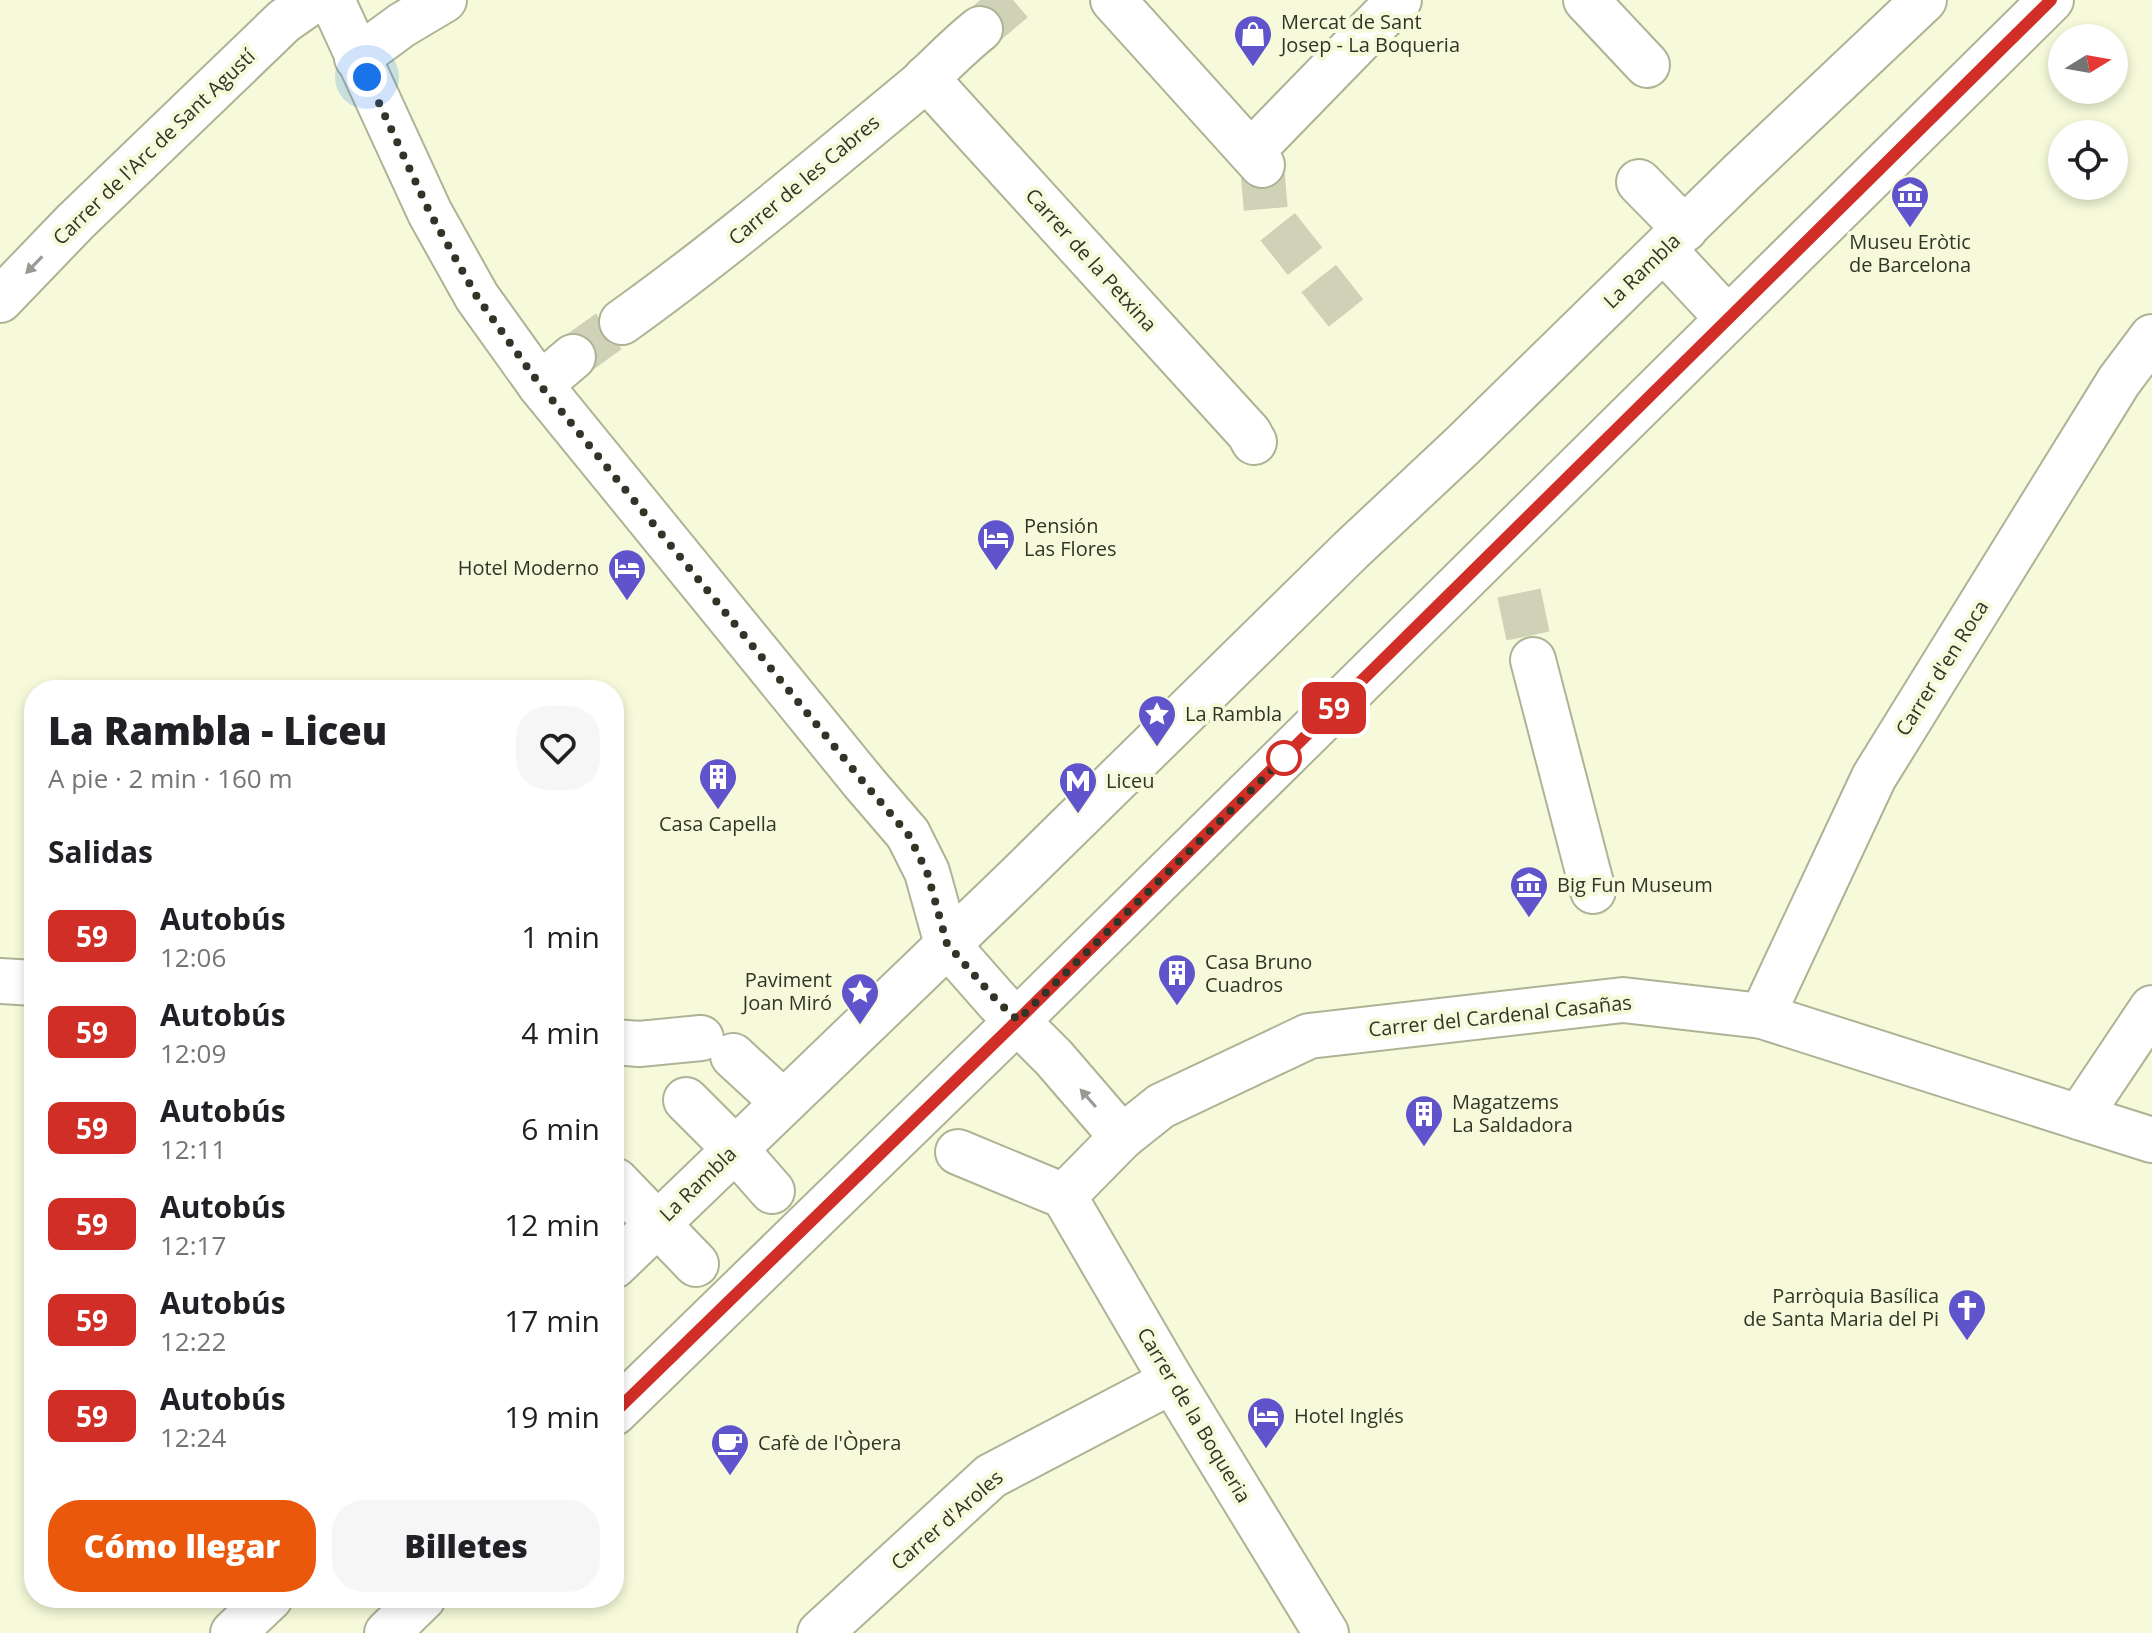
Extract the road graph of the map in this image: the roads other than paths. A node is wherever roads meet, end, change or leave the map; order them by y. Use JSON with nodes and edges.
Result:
{"nodes":[{"id":1,"x":314,"y":0,"type":"edge"},
{"id":2,"x":332,"y":0,"type":"edge"},
{"id":3,"x":444,"y":0,"type":"edge"},
{"id":4,"x":1113,"y":0,"type":"edge"},
{"id":5,"x":1399,"y":0,"type":"edge"},
{"id":6,"x":1586,"y":0,"type":"edge"},
{"id":7,"x":1924,"y":0,"type":"edge"},
{"id":8,"x":2051,"y":0,"type":"edge"},
{"id":9,"x":980,"y":29,"type":"tunnel mouth"},
{"id":10,"x":357,"y":58,"type":"junction"},
{"id":11,"x":1647,"y":65,"type":"dead end"},
{"id":12,"x":926,"y":78,"type":"junction"},
{"id":13,"x":1639,"y":182,"type":"dead end"},
{"id":14,"x":1674,"y":240,"type":"junction"},
{"id":15,"x":0,"y":300,"type":"edge"},
{"id":16,"x":1716,"y":306,"type":"dead end"},
{"id":17,"x":622,"y":322,"type":"tunnel mouth"},
{"id":18,"x":2152,"y":337,"type":"edge"},
{"id":19,"x":1254,"y":442,"type":"dead end"},
{"id":20,"x":1533,"y":660,"type":"tunnel mouth"},
{"id":21,"x":1593,"y":891,"type":"dead end"},
{"id":22,"x":947,"y":944,"type":"junction"},
{"id":23,"x":0,"y":981,"type":"edge"},
{"id":24,"x":24,"y":982,"type":"edge"},
{"id":25,"x":2152,"y":1008,"type":"edge"},
{"id":26,"x":1762,"y":1016,"type":"junction"},
{"id":27,"x":1029,"y":1032,"type":"junction"},
{"id":28,"x":624,"y":1043,"type":"edge"},
{"id":29,"x":686,"y":1100,"type":"dead end"},
{"id":30,"x":783,"y":1102,"type":"junction"},
{"id":31,"x":2079,"y":1117,"type":"junction"},
{"id":32,"x":1122,"y":1137,"type":"junction"},
{"id":33,"x":2152,"y":1140,"type":"edge"},
{"id":34,"x":735,"y":1149,"type":"junction"},
{"id":35,"x":958,"y":1152,"type":"dead end"},
{"id":36,"x":624,"y":1189,"type":"edge"},
{"id":37,"x":772,"y":1191,"type":"dead end"},
{"id":38,"x":1064,"y":1196,"type":"junction"},
{"id":39,"x":658,"y":1223,"type":"junction"},
{"id":40,"x":624,"y":1256,"type":"edge"},
{"id":41,"x":696,"y":1264,"type":"dead end"},
{"id":42,"x":1172,"y":1381,"type":"junction"},
{"id":43,"x":624,"y":1404,"type":"edge"},
{"id":44,"x":259,"y":1608,"type":"edge"},
{"id":45,"x":413,"y":1608,"type":"edge"},
{"id":46,"x":233,"y":1633,"type":"edge"},
{"id":47,"x":387,"y":1633,"type":"edge"},
{"id":48,"x":820,"y":1633,"type":"edge"},
{"id":49,"x":1326,"y":1633,"type":"edge"}],
"edges":[{"from":1,"to":15,"type":"street","name":"Carrer de l'Arc de Sant Agustí","one_way":true},
{"from":2,"to":10,"type":"street"},
{"from":3,"to":10,"type":"street"},
{"from":4,"to":5,"type":"street"},
{"from":6,"to":11,"type":"street"},
{"from":7,"to":14,"type":"street","name":"La Rambla"},
{"from":8,"to":27,"type":"street"},
{"from":9,"to":12,"type":"street","name":"Carrer de les Cabres"},
{"from":10,"to":22,"type":"street"},
{"from":12,"to":17,"type":"street","name":"Carrer de les Cabres"},
{"from":12,"to":19,"type":"street","name":"Carrer de la Petxina"},
{"from":13,"to":14,"type":"street"},
{"from":14,"to":16,"type":"street"},
{"from":14,"to":22,"type":"street","name":"La Rambla"},
{"from":18,"to":26,"type":"street","name":"Carrer d'en Roca"},
{"from":20,"to":21,"type":"street"},
{"from":22,"to":27,"type":"street"},
{"from":22,"to":30,"type":"street","name":"La Rambla"},
{"from":23,"to":24,"type":"street"},
{"from":25,"to":31,"type":"street"},
{"from":26,"to":31,"type":"street","name":"Carrer del Cardenal Casañas"},
{"from":26,"to":32,"type":"street","name":"Carrer del Cardenal Casañas"},
{"from":32,"to":27,"type":"street","one_way":true},
{"from":27,"to":43,"type":"street"},
{"from":28,"to":30,"type":"street"},
{"from":29,"to":34,"type":"street"},
{"from":30,"to":34,"type":"street","name":"La Rambla"},
{"from":31,"to":33,"type":"street","name":"Carrer del Cardenal Casañas"},
{"from":32,"to":38,"type":"street","name":"Carrer del Cardenal Casañas"},
{"from":34,"to":37,"type":"street"},
{"from":34,"to":39,"type":"street","name":"La Rambla"},
{"from":35,"to":38,"type":"street"},
{"from":36,"to":39,"type":"street"},
{"from":38,"to":42,"type":"street","name":"Carrer de la Boqueria"},
{"from":39,"to":40,"type":"street","name":"La Rambla"},
{"from":39,"to":41,"type":"street"},
{"from":42,"to":48,"type":"street","name":"Carrer d'Aroles"},
{"from":42,"to":49,"type":"street","name":"Carrer de la Boqueria"},
{"from":44,"to":46,"type":"street"},
{"from":45,"to":47,"type":"street"}]}
